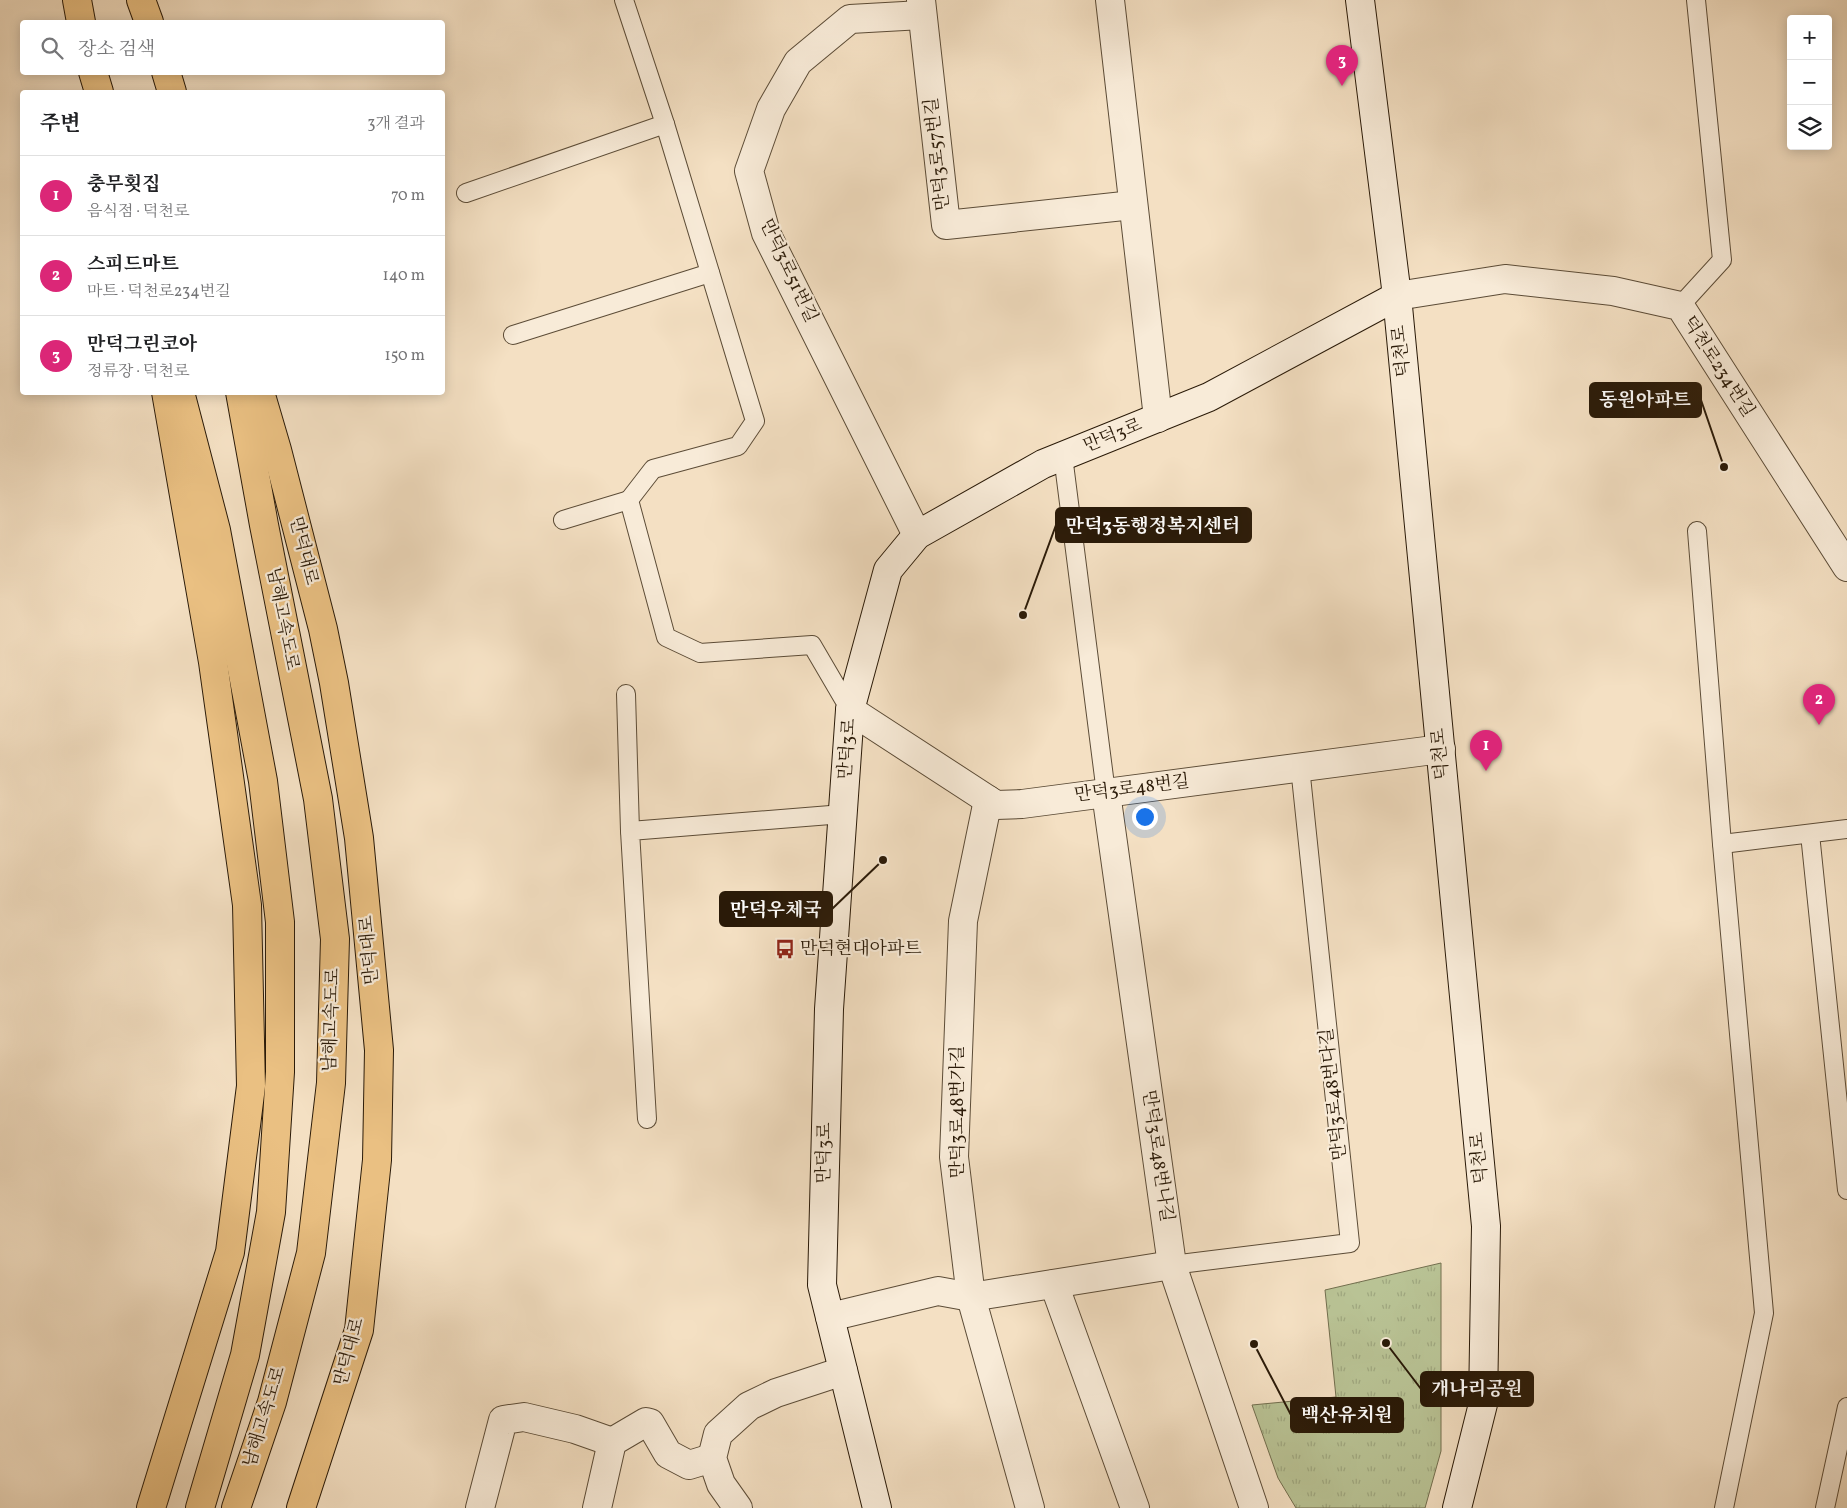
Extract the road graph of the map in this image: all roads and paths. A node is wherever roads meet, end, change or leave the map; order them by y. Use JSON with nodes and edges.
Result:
{"nodes":[{"id":1,"x":69,"y":0,"type":"edge"},
{"id":2,"x":77,"y":0,"type":"edge"},
{"id":3,"x":141,"y":0,"type":"edge"},
{"id":4,"x":147,"y":0,"type":"edge"},
{"id":5,"x":624,"y":0,"type":"edge"},
{"id":6,"x":1110,"y":0,"type":"edge"},
{"id":7,"x":1360,"y":0,"type":"edge"},
{"id":8,"x":1696,"y":0,"type":"edge"},
{"id":9,"x":922,"y":8,"type":"edge"},
{"id":10,"x":78,"y":20,"type":"edge"},
{"id":11,"x":79,"y":20,"type":"edge"},
{"id":12,"x":150,"y":20,"type":"edge"},
{"id":13,"x":151,"y":20,"type":"edge"},
{"id":14,"x":94,"y":75,"type":"edge"},
{"id":15,"x":167,"y":75,"type":"edge"},
{"id":16,"x":98,"y":90,"type":"edge"},
{"id":17,"x":171,"y":90,"type":"edge"},
{"id":18,"x":665,"y":124,"type":"junction"},
{"id":19,"x":466,"y":193,"type":"dead end"},
{"id":20,"x":1133,"y":205,"type":"junction"},
{"id":21,"x":710,"y":272,"type":"junction"},
{"id":22,"x":1397,"y":296,"type":"junction"},
{"id":23,"x":1680,"y":306,"type":"junction"},
{"id":24,"x":512,"y":335,"type":"dead end"},
{"id":25,"x":167,"y":395,"type":"edge"},
{"id":26,"x":181,"y":395,"type":"edge"},
{"id":27,"x":241,"y":395,"type":"edge"},
{"id":28,"x":261,"y":395,"type":"edge"},
{"id":29,"x":1158,"y":418,"type":"junction"},
{"id":30,"x":1064,"y":456,"type":"junction"},
{"id":31,"x":629,"y":500,"type":"junction"},
{"id":32,"x":563,"y":520,"type":"dead end"},
{"id":33,"x":1697,"y":531,"type":"dead end"},
{"id":34,"x":917,"y":535,"type":"junction"},
{"id":35,"x":1847,"y":567,"type":"edge"},
{"id":36,"x":626,"y":694,"type":"dead end"},
{"id":37,"x":850,"y":710,"type":"junction"},
{"id":38,"x":1441,"y":749,"type":"junction"},
{"id":39,"x":1300,"y":767,"type":"junction"},
{"id":40,"x":1106,"y":793,"type":"junction"},
{"id":41,"x":988,"y":800,"type":"junction"},
{"id":42,"x":843,"y":814,"type":"junction"},
{"id":43,"x":1847,"y":829,"type":"edge"},
{"id":44,"x":630,"y":831,"type":"junction"},
{"id":45,"x":1810,"y":834,"type":"junction"},
{"id":46,"x":1722,"y":844,"type":"junction"},
{"id":47,"x":647,"y":1119,"type":"dead end"},
{"id":48,"x":1847,"y":1190,"type":"edge"},
{"id":49,"x":1172,"y":1264,"type":"junction"},
{"id":50,"x":1054,"y":1284,"type":"junction"},
{"id":51,"x":971,"y":1297,"type":"junction"},
{"id":52,"x":830,"y":1317,"type":"junction"},
{"id":53,"x":843,"y":1371,"type":"junction"},
{"id":54,"x":1847,"y":1407,"type":"edge"},
{"id":55,"x":612,"y":1442,"type":"junction"},
{"id":56,"x":712,"y":1458,"type":"junction"},
{"id":57,"x":151,"y":1508,"type":"edge"},
{"id":58,"x":200,"y":1508,"type":"edge"},
{"id":59,"x":236,"y":1508,"type":"edge"},
{"id":60,"x":302,"y":1508,"type":"edge"},
{"id":61,"x":480,"y":1508,"type":"edge"},
{"id":62,"x":597,"y":1508,"type":"edge"},
{"id":63,"x":738,"y":1508,"type":"edge"},
{"id":64,"x":877,"y":1508,"type":"edge"},
{"id":65,"x":1030,"y":1508,"type":"edge"},
{"id":66,"x":1135,"y":1508,"type":"edge"},
{"id":67,"x":1254,"y":1508,"type":"edge"},
{"id":68,"x":1457,"y":1508,"type":"edge"},
{"id":69,"x":1724,"y":1508,"type":"edge"},
{"id":70,"x":1825,"y":1508,"type":"edge"}],
"edges":[{"from":1,"to":10,"type":"main road"},
{"from":2,"to":11,"type":"main road"},
{"from":3,"to":12,"type":"main road"},
{"from":4,"to":13,"type":"main road"},
{"from":5,"to":18,"type":"lane"},
{"from":6,"to":20,"type":"street"},
{"from":7,"to":22,"type":"street","name":"덕천로"},
{"from":8,"to":23,"type":"lane"},
{"from":9,"to":20,"type":"street","name":"만덕3로57번길"},
{"from":9,"to":34,"type":"street","name":"만덕3로51번길"},
{"from":14,"to":16,"type":"main road"},
{"from":15,"to":17,"type":"main road"},
{"from":18,"to":19,"type":"lane"},
{"from":18,"to":21,"type":"lane"},
{"from":20,"to":29,"type":"street"},
{"from":21,"to":24,"type":"lane"},
{"from":21,"to":31,"type":"lane"},
{"from":22,"to":23,"type":"street","name":"덕천로234번길"},
{"from":22,"to":29,"type":"street","name":"만덕3로"},
{"from":22,"to":38,"type":"street","name":"덕천로"},
{"from":23,"to":35,"type":"street","name":"덕천로234번길"},
{"from":25,"to":57,"type":"main road"},
{"from":26,"to":58,"type":"main road","name":"남해고속도로"},
{"from":27,"to":59,"type":"main road","name":"남해고속도로"},
{"from":28,"to":60,"type":"main road","name":"만덕대로"},
{"from":29,"to":30,"type":"street","name":"만덕3로"},
{"from":30,"to":34,"type":"street","name":"만덕3로"},
{"from":30,"to":40,"type":"lane"},
{"from":31,"to":32,"type":"lane"},
{"from":31,"to":37,"type":"lane"},
{"from":33,"to":46,"type":"lane"},
{"from":34,"to":37,"type":"street","name":"만덕3로"},
{"from":36,"to":44,"type":"lane"},
{"from":37,"to":41,"type":"street","name":"만덕3로48번길"},
{"from":37,"to":42,"type":"street","name":"만덕3로"},
{"from":38,"to":39,"type":"street","name":"만덕3로48번길"},
{"from":38,"to":68,"type":"street","name":"덕천로"},
{"from":39,"to":40,"type":"street","name":"만덕3로48번길"},
{"from":39,"to":49,"type":"lane","name":"만덕3로48번다길"},
{"from":40,"to":41,"type":"street","name":"만덕3로48번길"},
{"from":40,"to":49,"type":"street","name":"만덕3로48번나길"},
{"from":41,"to":51,"type":"street","name":"만덕3로48번가길"},
{"from":42,"to":44,"type":"lane"},
{"from":42,"to":52,"type":"street","name":"만덕3로"},
{"from":43,"to":45,"type":"lane"},
{"from":44,"to":47,"type":"lane"},
{"from":45,"to":46,"type":"lane"},
{"from":45,"to":48,"type":"lane"},
{"from":46,"to":69,"type":"lane"},
{"from":49,"to":50,"type":"street"},
{"from":49,"to":67,"type":"street","name":"만덕3로48번나길"},
{"from":50,"to":51,"type":"street"},
{"from":50,"to":66,"type":"street"},
{"from":51,"to":52,"type":"street"},
{"from":51,"to":65,"type":"street","name":"만덕3로48번가길"},
{"from":52,"to":53,"type":"street","name":"만덕3로"},
{"from":53,"to":56,"type":"street"},
{"from":53,"to":64,"type":"street","name":"만덕3로"},
{"from":54,"to":70,"type":"lane"},
{"from":55,"to":56,"type":"street"},
{"from":55,"to":61,"type":"street"},
{"from":55,"to":62,"type":"street"},
{"from":56,"to":63,"type":"street"}]}
